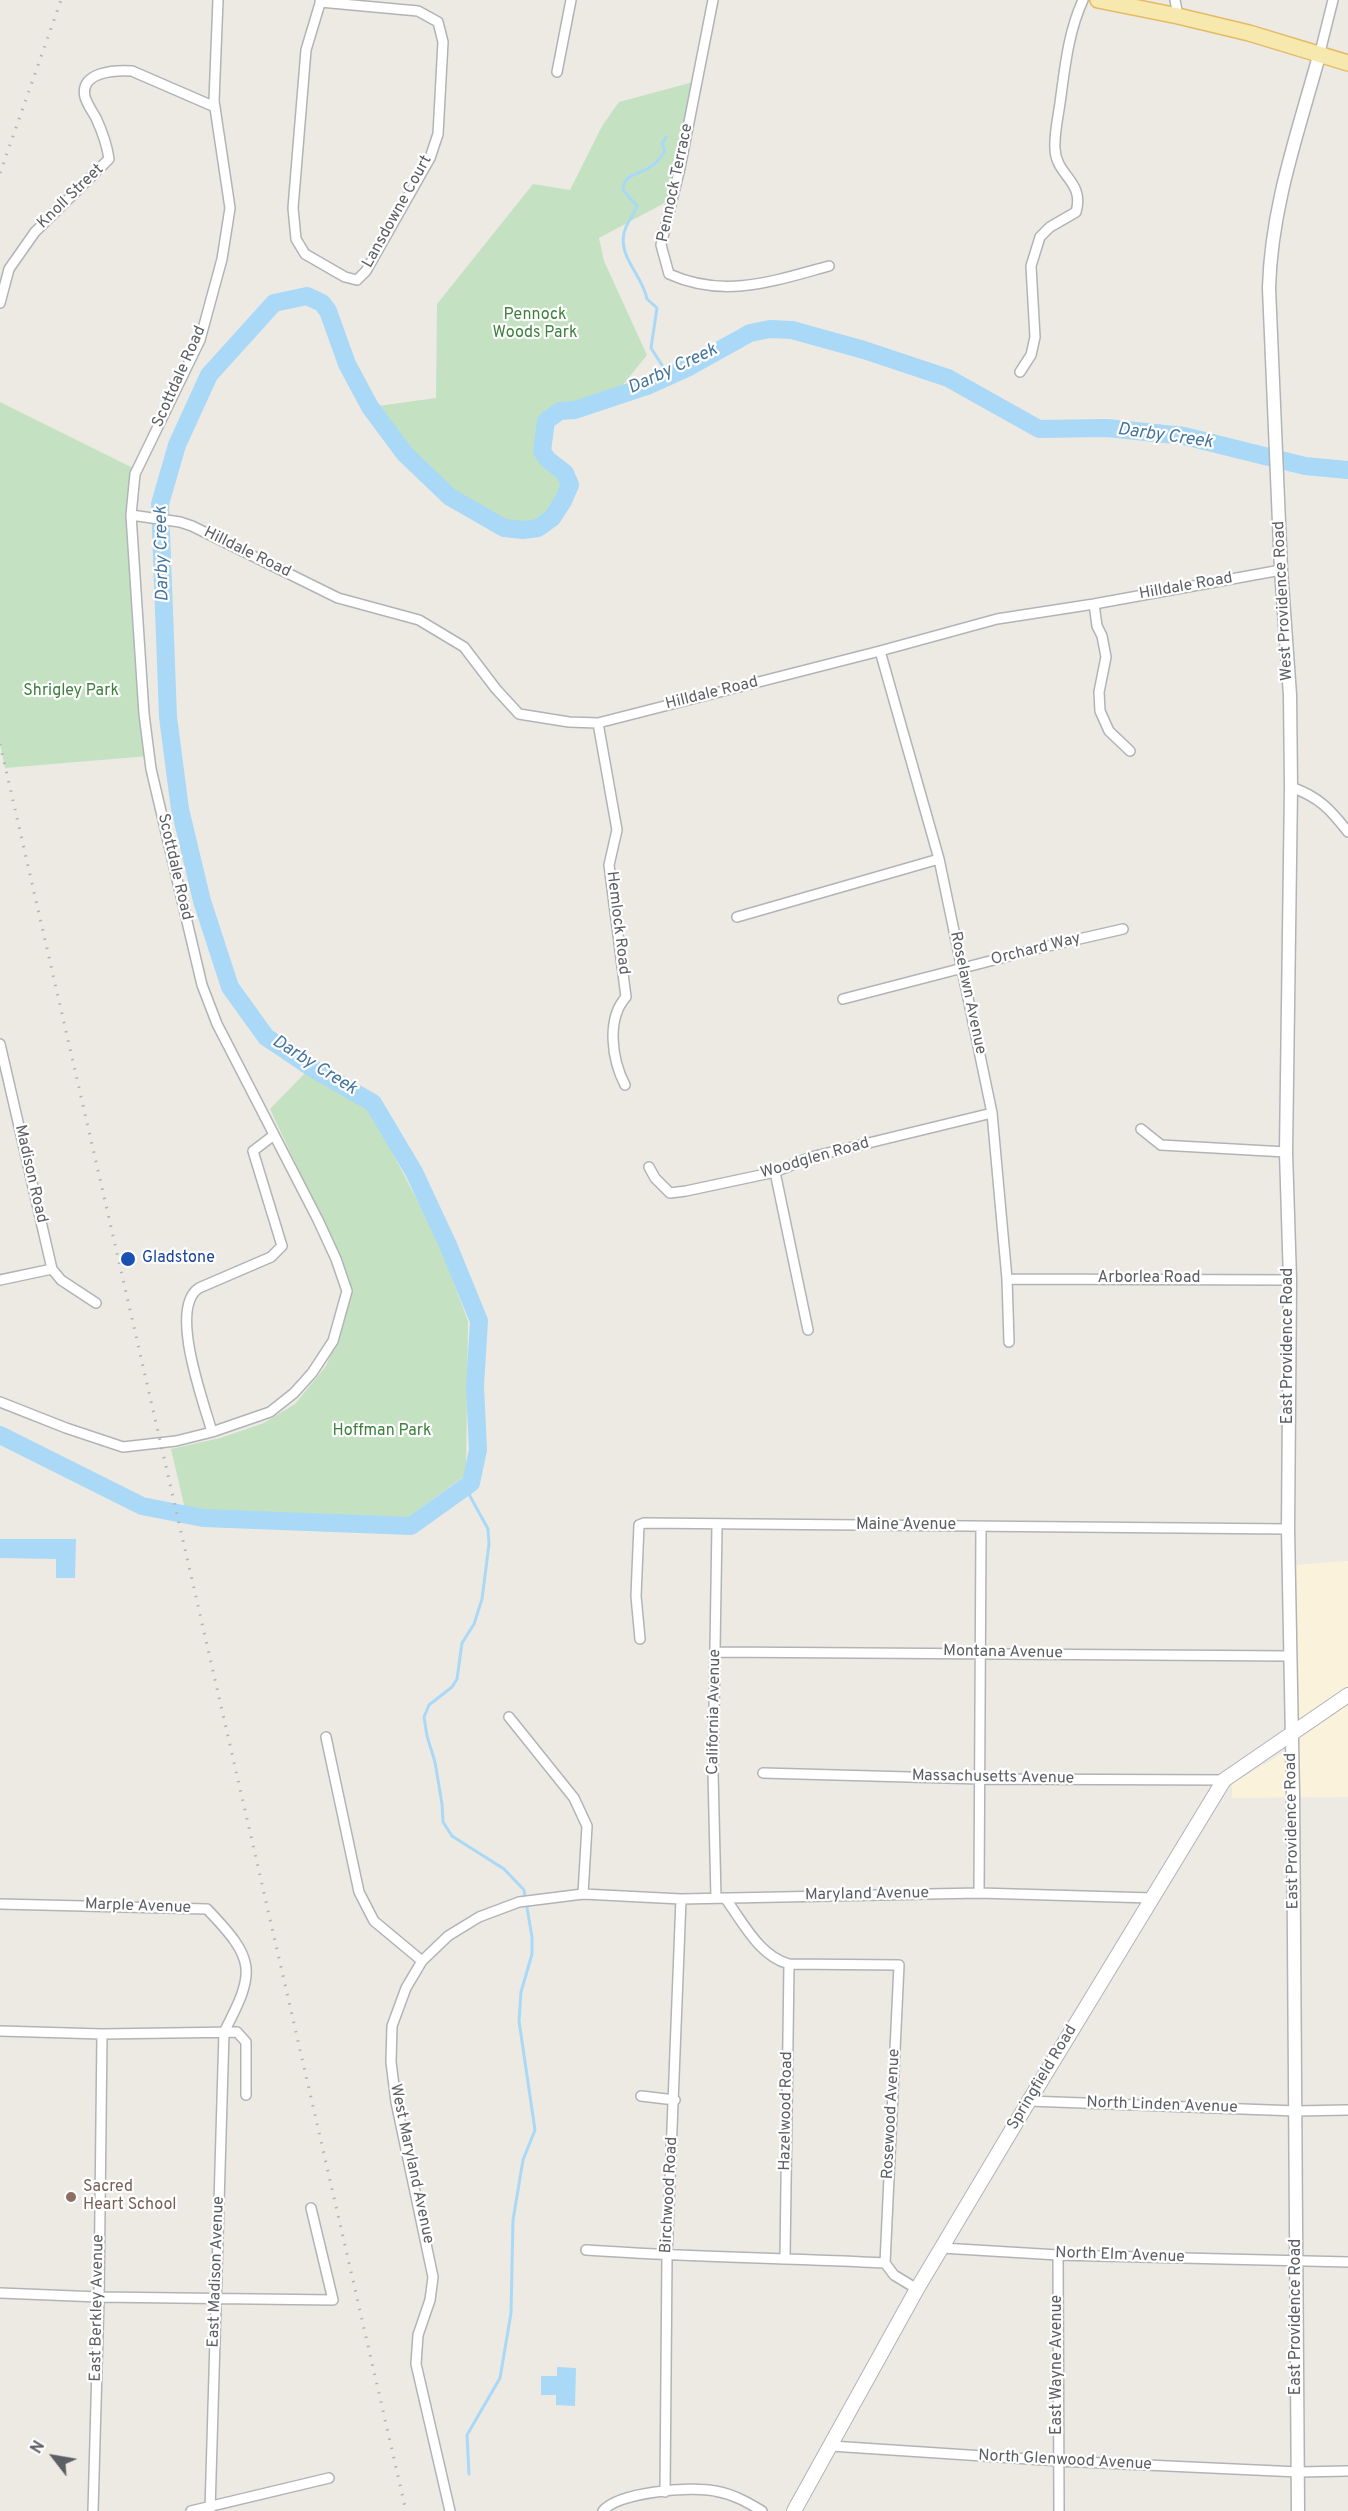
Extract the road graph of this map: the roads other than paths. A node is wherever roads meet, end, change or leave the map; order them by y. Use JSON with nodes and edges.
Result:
{"nodes":[{"id":1,"x":218,"y":0,"type":"edge"},
{"id":2,"x":571,"y":0,"type":"edge"},
{"id":3,"x":713,"y":0,"type":"edge"},
{"id":4,"x":1083,"y":0,"type":"edge"},
{"id":5,"x":1098,"y":0,"type":"edge"},
{"id":6,"x":1333,"y":0,"type":"edge"},
{"id":7,"x":320,"y":1,"type":"edge"},
{"id":8,"x":1177,"y":8,"type":"edge"},
{"id":9,"x":1319,"y":56,"type":"junction"},
{"id":10,"x":1348,"y":63,"type":"edge"},
{"id":11,"x":557,"y":72,"type":"dead end"},
{"id":12,"x":215,"y":107,"type":"junction"},
{"id":13,"x":829,"y":266,"type":"dead end"},
{"id":14,"x":0,"y":303,"type":"edge"},
{"id":15,"x":1020,"y":372,"type":"dead end"},
{"id":16,"x":135,"y":516,"type":"junction"},
{"id":17,"x":1281,"y":570,"type":"junction"},
{"id":18,"x":1094,"y":604,"type":"junction"},
{"id":19,"x":880,"y":651,"type":"junction"},
{"id":20,"x":598,"y":723,"type":"junction"},
{"id":21,"x":1130,"y":751,"type":"dead end"},
{"id":22,"x":1292,"y":787,"type":"junction"},
{"id":23,"x":1348,"y":832,"type":"edge"},
{"id":24,"x":939,"y":859,"type":"junction"},
{"id":25,"x":737,"y":917,"type":"dead end"},
{"id":26,"x":1123,"y":929,"type":"dead end"},
{"id":27,"x":962,"y":969,"type":"junction"},
{"id":28,"x":843,"y":999,"type":"dead end"},
{"id":29,"x":0,"y":1044,"type":"edge"},
{"id":30,"x":625,"y":1085,"type":"dead end"},
{"id":31,"x":992,"y":1113,"type":"junction"},
{"id":32,"x":1141,"y":1130,"type":"dead end"},
{"id":33,"x":274,"y":1135,"type":"junction"},
{"id":34,"x":1287,"y":1152,"type":"junction"},
{"id":35,"x":649,"y":1167,"type":"dead end"},
{"id":36,"x":775,"y":1172,"type":"junction"},
{"id":37,"x":52,"y":1269,"type":"junction"},
{"id":38,"x":1007,"y":1279,"type":"junction"},
{"id":39,"x":0,"y":1280,"type":"edge"},
{"id":40,"x":1290,"y":1280,"type":"junction"},
{"id":41,"x":96,"y":1303,"type":"dead end"},
{"id":42,"x":808,"y":1330,"type":"dead end"},
{"id":43,"x":1009,"y":1342,"type":"dead end"},
{"id":44,"x":0,"y":1402,"type":"edge"},
{"id":45,"x":213,"y":1432,"type":"junction"},
{"id":46,"x":717,"y":1525,"type":"junction"},
{"id":47,"x":981,"y":1527,"type":"junction"},
{"id":48,"x":1288,"y":1529,"type":"junction"},
{"id":49,"x":640,"y":1639,"type":"dead end"},
{"id":50,"x":716,"y":1652,"type":"junction"},
{"id":51,"x":982,"y":1653,"type":"junction"},
{"id":52,"x":1290,"y":1656,"type":"junction"},
{"id":53,"x":1348,"y":1695,"type":"edge"},
{"id":54,"x":509,"y":1718,"type":"dead end"},
{"id":55,"x":1292,"y":1734,"type":"junction"},
{"id":56,"x":326,"y":1737,"type":"dead end"},
{"id":57,"x":763,"y":1773,"type":"dead end"},
{"id":58,"x":981,"y":1779,"type":"junction"},
{"id":59,"x":1224,"y":1780,"type":"junction"},
{"id":60,"x":980,"y":1893,"type":"junction"},
{"id":61,"x":583,"y":1894,"type":"junction"},
{"id":62,"x":720,"y":1898,"type":"junction"},
{"id":63,"x":1152,"y":1898,"type":"junction"},
{"id":64,"x":681,"y":1899,"type":"junction"},
{"id":65,"x":0,"y":1904,"type":"edge"},
{"id":66,"x":422,"y":1961,"type":"junction"},
{"id":67,"x":789,"y":1964,"type":"junction"},
{"id":68,"x":0,"y":2031,"type":"edge"},
{"id":69,"x":224,"y":2032,"type":"junction"},
{"id":70,"x":102,"y":2034,"type":"junction"},
{"id":71,"x":246,"y":2095,"type":"dead end"},
{"id":72,"x":641,"y":2096,"type":"dead end"},
{"id":73,"x":675,"y":2100,"type":"junction"},
{"id":74,"x":1029,"y":2101,"type":"junction"},
{"id":75,"x":1348,"y":2110,"type":"edge"},
{"id":76,"x":1296,"y":2111,"type":"junction"},
{"id":77,"x":311,"y":2208,"type":"dead end"},
{"id":78,"x":942,"y":2248,"type":"junction"},
{"id":79,"x":586,"y":2250,"type":"dead end"},
{"id":80,"x":1058,"y":2254,"type":"junction"},
{"id":81,"x":667,"y":2256,"type":"junction"},
{"id":82,"x":785,"y":2258,"type":"junction"},
{"id":83,"x":1297,"y":2262,"type":"junction"},
{"id":84,"x":1348,"y":2262,"type":"edge"},
{"id":85,"x":885,"y":2263,"type":"junction"},
{"id":86,"x":917,"y":2289,"type":"junction"},
{"id":87,"x":0,"y":2293,"type":"edge"},
{"id":88,"x":99,"y":2297,"type":"junction"},
{"id":89,"x":217,"y":2298,"type":"junction"},
{"id":90,"x":831,"y":2446,"type":"junction"},
{"id":91,"x":1059,"y":2461,"type":"junction"},
{"id":92,"x":1348,"y":2471,"type":"edge"},
{"id":93,"x":1299,"y":2472,"type":"junction"},
{"id":94,"x":329,"y":2478,"type":"dead end"},
{"id":95,"x":665,"y":2492,"type":"junction"},
{"id":96,"x":210,"y":2508,"type":"edge"},
{"id":97,"x":93,"y":2511,"type":"edge"},
{"id":98,"x":190,"y":2511,"type":"edge"},
{"id":99,"x":450,"y":2511,"type":"edge"},
{"id":100,"x":603,"y":2511,"type":"edge"},
{"id":101,"x":762,"y":2511,"type":"edge"},
{"id":102,"x":794,"y":2511,"type":"edge"},
{"id":103,"x":1059,"y":2511,"type":"edge"},
{"id":104,"x":1298,"y":2511,"type":"edge"}],
"edges":[{"from":1,"to":12,"type":"street","name":"Scottdale Road"},
{"from":2,"to":11,"type":"street"},
{"from":3,"to":13,"type":"street","name":"Pennock Terrace"},
{"from":4,"to":15,"type":"street"},
{"from":5,"to":8,"type":"main road"},
{"from":6,"to":9,"type":"street"},
{"from":7,"to":7,"type":"street","name":"Lansdowne Court"},
{"from":8,"to":9,"type":"main road"},
{"from":9,"to":10,"type":"main road"},
{"from":9,"to":17,"type":"street","name":"West Providence Road"},
{"from":12,"to":14,"type":"street","name":"Knoll Street"},
{"from":12,"to":16,"type":"street","name":"Scottdale Road"},
{"from":16,"to":20,"type":"street","name":"Hilldale Road"},
{"from":16,"to":33,"type":"street","name":"Scottdale Road"},
{"from":17,"to":18,"type":"street","name":"Hilldale Road"},
{"from":17,"to":22,"type":"street","name":"West Providence Road"},
{"from":18,"to":19,"type":"street","name":"Hilldale Road"},
{"from":18,"to":21,"type":"street"},
{"from":19,"to":20,"type":"street","name":"Hilldale Road"},
{"from":19,"to":24,"type":"street","name":"Roselawn Avenue"},
{"from":20,"to":30,"type":"street","name":"Hemlock Road"},
{"from":22,"to":23,"type":"street"},
{"from":22,"to":34,"type":"street","name":"West Providence Road"},
{"from":24,"to":25,"type":"street"},
{"from":24,"to":27,"type":"street","name":"Roselawn Avenue"},
{"from":26,"to":27,"type":"street","name":"Orchard Way"},
{"from":27,"to":28,"type":"street","name":"Orchard Way"},
{"from":27,"to":31,"type":"street","name":"Roselawn Avenue"},
{"from":29,"to":37,"type":"street","name":"Madison Road"},
{"from":31,"to":36,"type":"street","name":"Woodglen Road"},
{"from":31,"to":38,"type":"street","name":"Roselawn Avenue"},
{"from":32,"to":34,"type":"street"},
{"from":33,"to":45,"type":"street"},
{"from":33,"to":45,"type":"street","name":"Scottdale Road"},
{"from":34,"to":40,"type":"street","name":"East Providence Road"},
{"from":35,"to":36,"type":"street","name":"Woodglen Road"},
{"from":36,"to":42,"type":"street"},
{"from":37,"to":39,"type":"street"},
{"from":37,"to":41,"type":"street"},
{"from":38,"to":40,"type":"street","name":"Arborlea Road"},
{"from":38,"to":43,"type":"street","name":"Roselawn Avenue"},
{"from":40,"to":48,"type":"street","name":"East Providence Road"},
{"from":44,"to":45,"type":"street","name":"Scottdale Road"},
{"from":46,"to":47,"type":"street","name":"Maine Avenue"},
{"from":46,"to":49,"type":"street","name":"Maine Avenue"},
{"from":46,"to":50,"type":"street","name":"California Avenue"},
{"from":47,"to":48,"type":"street","name":"Maine Avenue"},
{"from":47,"to":51,"type":"street"},
{"from":48,"to":52,"type":"street","name":"East Providence Road"},
{"from":50,"to":51,"type":"street","name":"Montana Avenue"},
{"from":50,"to":62,"type":"street","name":"California Avenue"},
{"from":51,"to":52,"type":"street","name":"Montana Avenue"},
{"from":51,"to":58,"type":"street"},
{"from":52,"to":55,"type":"street","name":"East Providence Road"},
{"from":53,"to":55,"type":"main road","name":"Springfield Road"},
{"from":54,"to":61,"type":"street"},
{"from":55,"to":59,"type":"main road","name":"Springfield Road"},
{"from":55,"to":76,"type":"street","name":"East Providence Road"},
{"from":56,"to":66,"type":"street"},
{"from":57,"to":58,"type":"street","name":"Massachusetts Avenue"},
{"from":58,"to":59,"type":"street","name":"Massachusetts Avenue"},
{"from":58,"to":60,"type":"street"},
{"from":59,"to":63,"type":"main road","name":"Springfield Road"},
{"from":60,"to":62,"type":"street","name":"Maryland Avenue"},
{"from":60,"to":63,"type":"street","name":"Maryland Avenue"},
{"from":61,"to":64,"type":"street","name":"Maryland Avenue"},
{"from":61,"to":66,"type":"street","name":"West Maryland Avenue"},
{"from":62,"to":64,"type":"street","name":"Maryland Avenue"},
{"from":62,"to":67,"type":"street"},
{"from":63,"to":74,"type":"main road","name":"Springfield Road"},
{"from":64,"to":73,"type":"street","name":"Birchwood Road"},
{"from":65,"to":69,"type":"street","name":"Marple Avenue"},
{"from":66,"to":99,"type":"street","name":"West Maryland Avenue"},
{"from":67,"to":82,"type":"street","name":"Hazelwood Road"},
{"from":67,"to":85,"type":"street","name":"Rosewood Avenue"},
{"from":68,"to":70,"type":"street"},
{"from":69,"to":70,"type":"street"},
{"from":69,"to":71,"type":"street"},
{"from":69,"to":89,"type":"street","name":"East Madison Avenue"},
{"from":70,"to":88,"type":"street","name":"East Berkley Avenue"},
{"from":72,"to":73,"type":"street"},
{"from":73,"to":81,"type":"street","name":"Birchwood Road"},
{"from":74,"to":76,"type":"street","name":"North Linden Avenue"},
{"from":74,"to":78,"type":"main road","name":"Springfield Road"},
{"from":75,"to":76,"type":"street","name":"North Linden Avenue"},
{"from":76,"to":83,"type":"street","name":"East Providence Road"},
{"from":77,"to":89,"type":"street"},
{"from":78,"to":80,"type":"street","name":"North Elm Avenue"},
{"from":78,"to":86,"type":"main road","name":"Springfield Road"},
{"from":79,"to":81,"type":"street"},
{"from":80,"to":83,"type":"street","name":"North Elm Avenue"},
{"from":80,"to":91,"type":"street","name":"East Wayne Avenue"},
{"from":81,"to":82,"type":"street"},
{"from":81,"to":95,"type":"street","name":"Birchwood Road"},
{"from":82,"to":85,"type":"street"},
{"from":83,"to":84,"type":"street","name":"North Elm Avenue"},
{"from":83,"to":93,"type":"street","name":"East Providence Road"},
{"from":85,"to":86,"type":"street"},
{"from":86,"to":90,"type":"main road","name":"Springfield Road"},
{"from":87,"to":88,"type":"street"},
{"from":88,"to":89,"type":"street"},
{"from":88,"to":97,"type":"street","name":"East Berkley Avenue"},
{"from":89,"to":96,"type":"street","name":"East Madison Avenue"},
{"from":90,"to":91,"type":"street","name":"North Glenwood Avenue"},
{"from":90,"to":102,"type":"main road","name":"Springfield Road"},
{"from":91,"to":93,"type":"street","name":"North Glenwood Avenue"},
{"from":91,"to":103,"type":"street","name":"East Wayne Avenue"},
{"from":92,"to":93,"type":"street","name":"North Glenwood Avenue"},
{"from":93,"to":104,"type":"street","name":"East Providence Road"},
{"from":94,"to":96,"type":"street"},
{"from":95,"to":100,"type":"street"},
{"from":95,"to":101,"type":"street"},
{"from":96,"to":98,"type":"street"}]}
